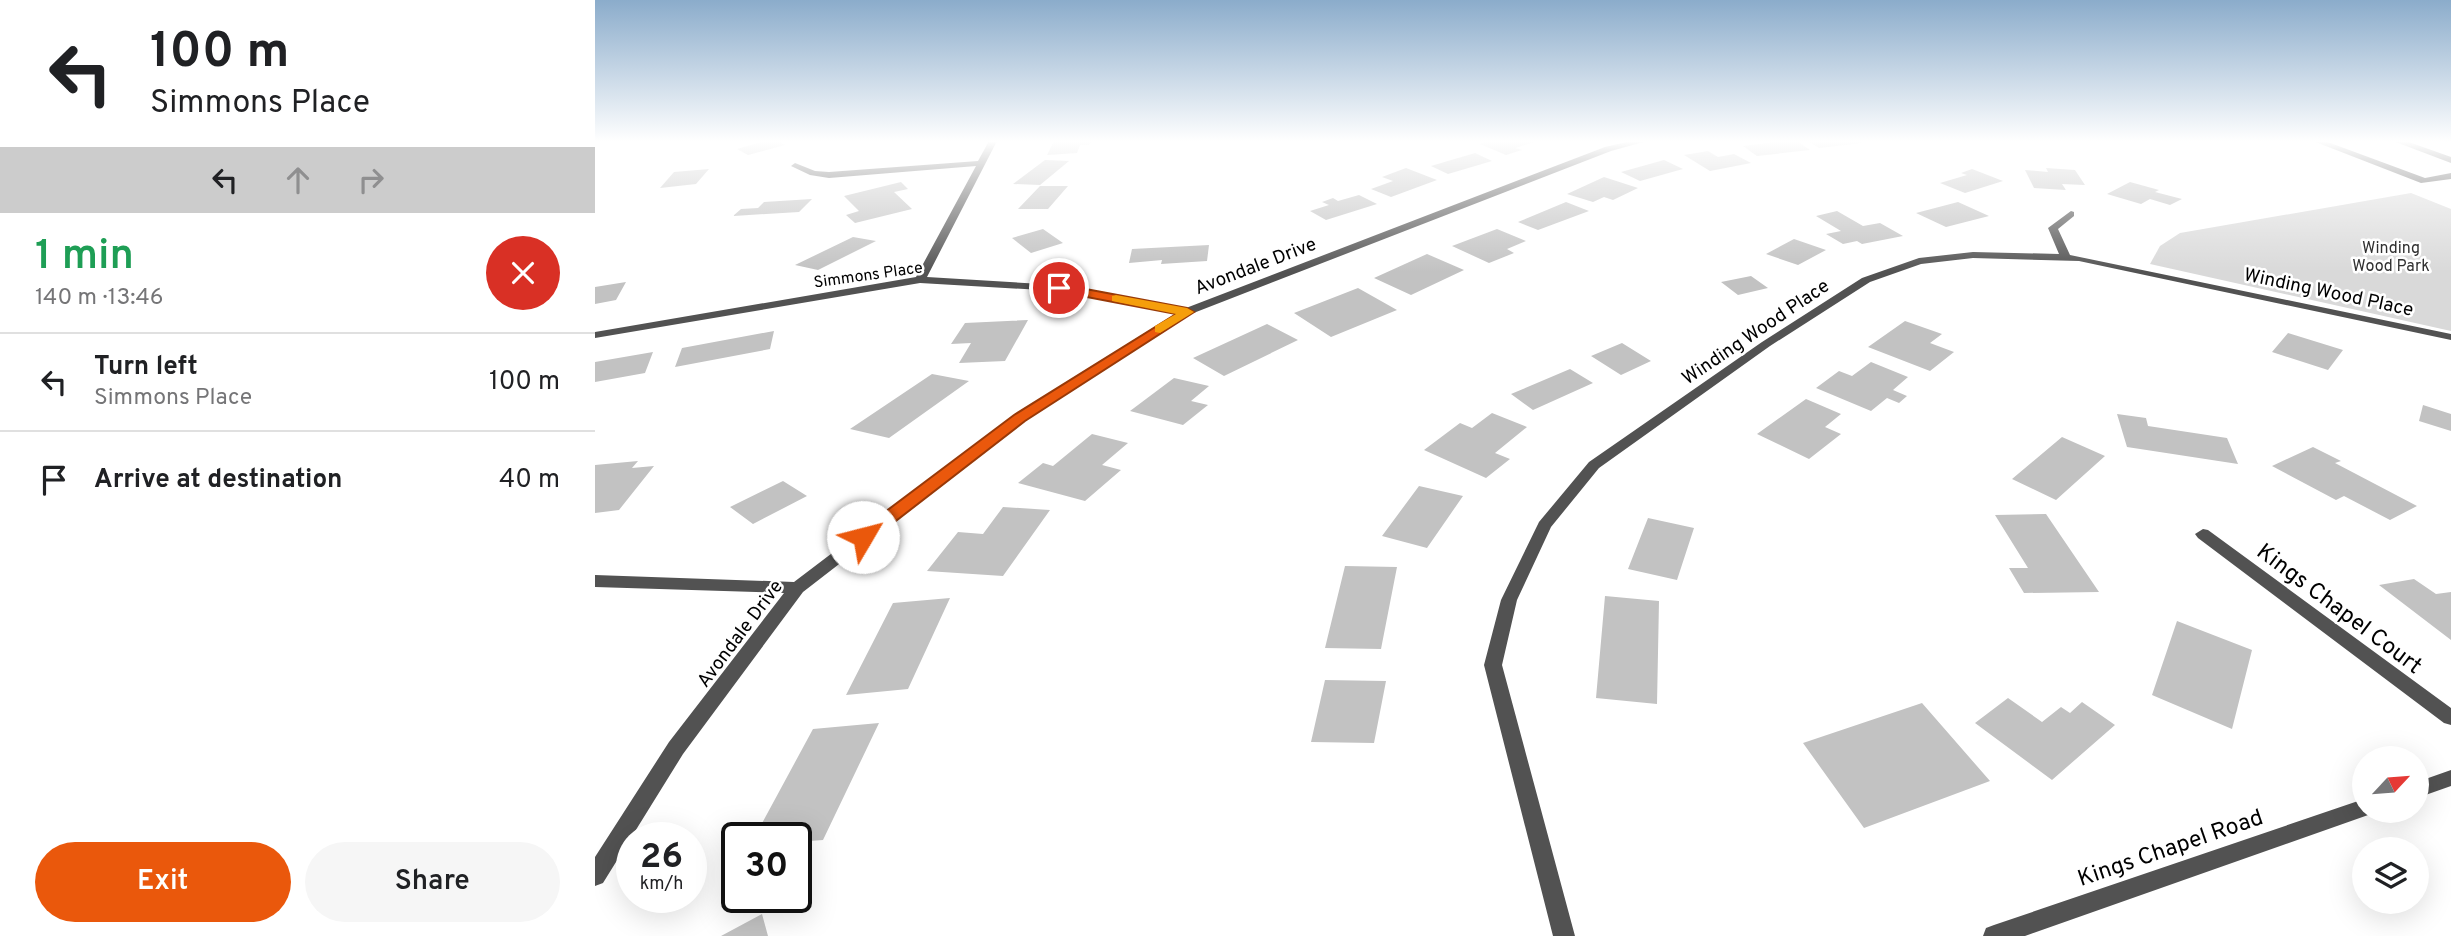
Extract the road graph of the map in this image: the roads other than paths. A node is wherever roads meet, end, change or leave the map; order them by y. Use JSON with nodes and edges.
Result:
{"nodes":[{"id":1,"x":970,"y":185,"type":"edge"},
{"id":2,"x":1516,"y":185,"type":"edge"},
{"id":3,"x":2071,"y":214,"type":"dead end"},
{"id":4,"x":2066,"y":258,"type":"junction"},
{"id":5,"x":920,"y":280,"type":"junction"},
{"id":6,"x":1187,"y":312,"type":"junction"},
{"id":7,"x":595,"y":335,"type":"edge"},
{"id":8,"x":2451,"y":337,"type":"edge"},
{"id":9,"x":2203,"y":534,"type":"dead end"},
{"id":10,"x":595,"y":581,"type":"edge"},
{"id":11,"x":797,"y":588,"type":"junction"},
{"id":12,"x":2451,"y":718,"type":"edge"},
{"id":13,"x":2451,"y":778,"type":"edge"},
{"id":14,"x":2429,"y":786,"type":"edge"},
{"id":15,"x":2352,"y":812,"type":"edge"},
{"id":16,"x":595,"y":876,"type":"edge"},
{"id":17,"x":1564,"y":936,"type":"edge"},
{"id":18,"x":1994,"y":936,"type":"edge"}],
"edges":[{"from":1,"to":5,"type":"street"},
{"from":2,"to":6,"type":"street","name":"Avondale Drive"},
{"from":3,"to":4,"type":"street"},
{"from":4,"to":8,"type":"street","name":"Winding Wood Place"},
{"from":4,"to":17,"type":"street","name":"Winding Wood Place"},
{"from":5,"to":6,"type":"street","name":"Simmons Place"},
{"from":5,"to":7,"type":"street","name":"Simmons Place"},
{"from":6,"to":11,"type":"street","name":"Avondale Drive"},
{"from":9,"to":12,"type":"street","name":"Kings Chapel Court"},
{"from":10,"to":11,"type":"street"},
{"from":11,"to":16,"type":"street","name":"Avondale Drive"},
{"from":13,"to":14,"type":"street"},
{"from":15,"to":18,"type":"street","name":"Kings Chapel Road"}]}
